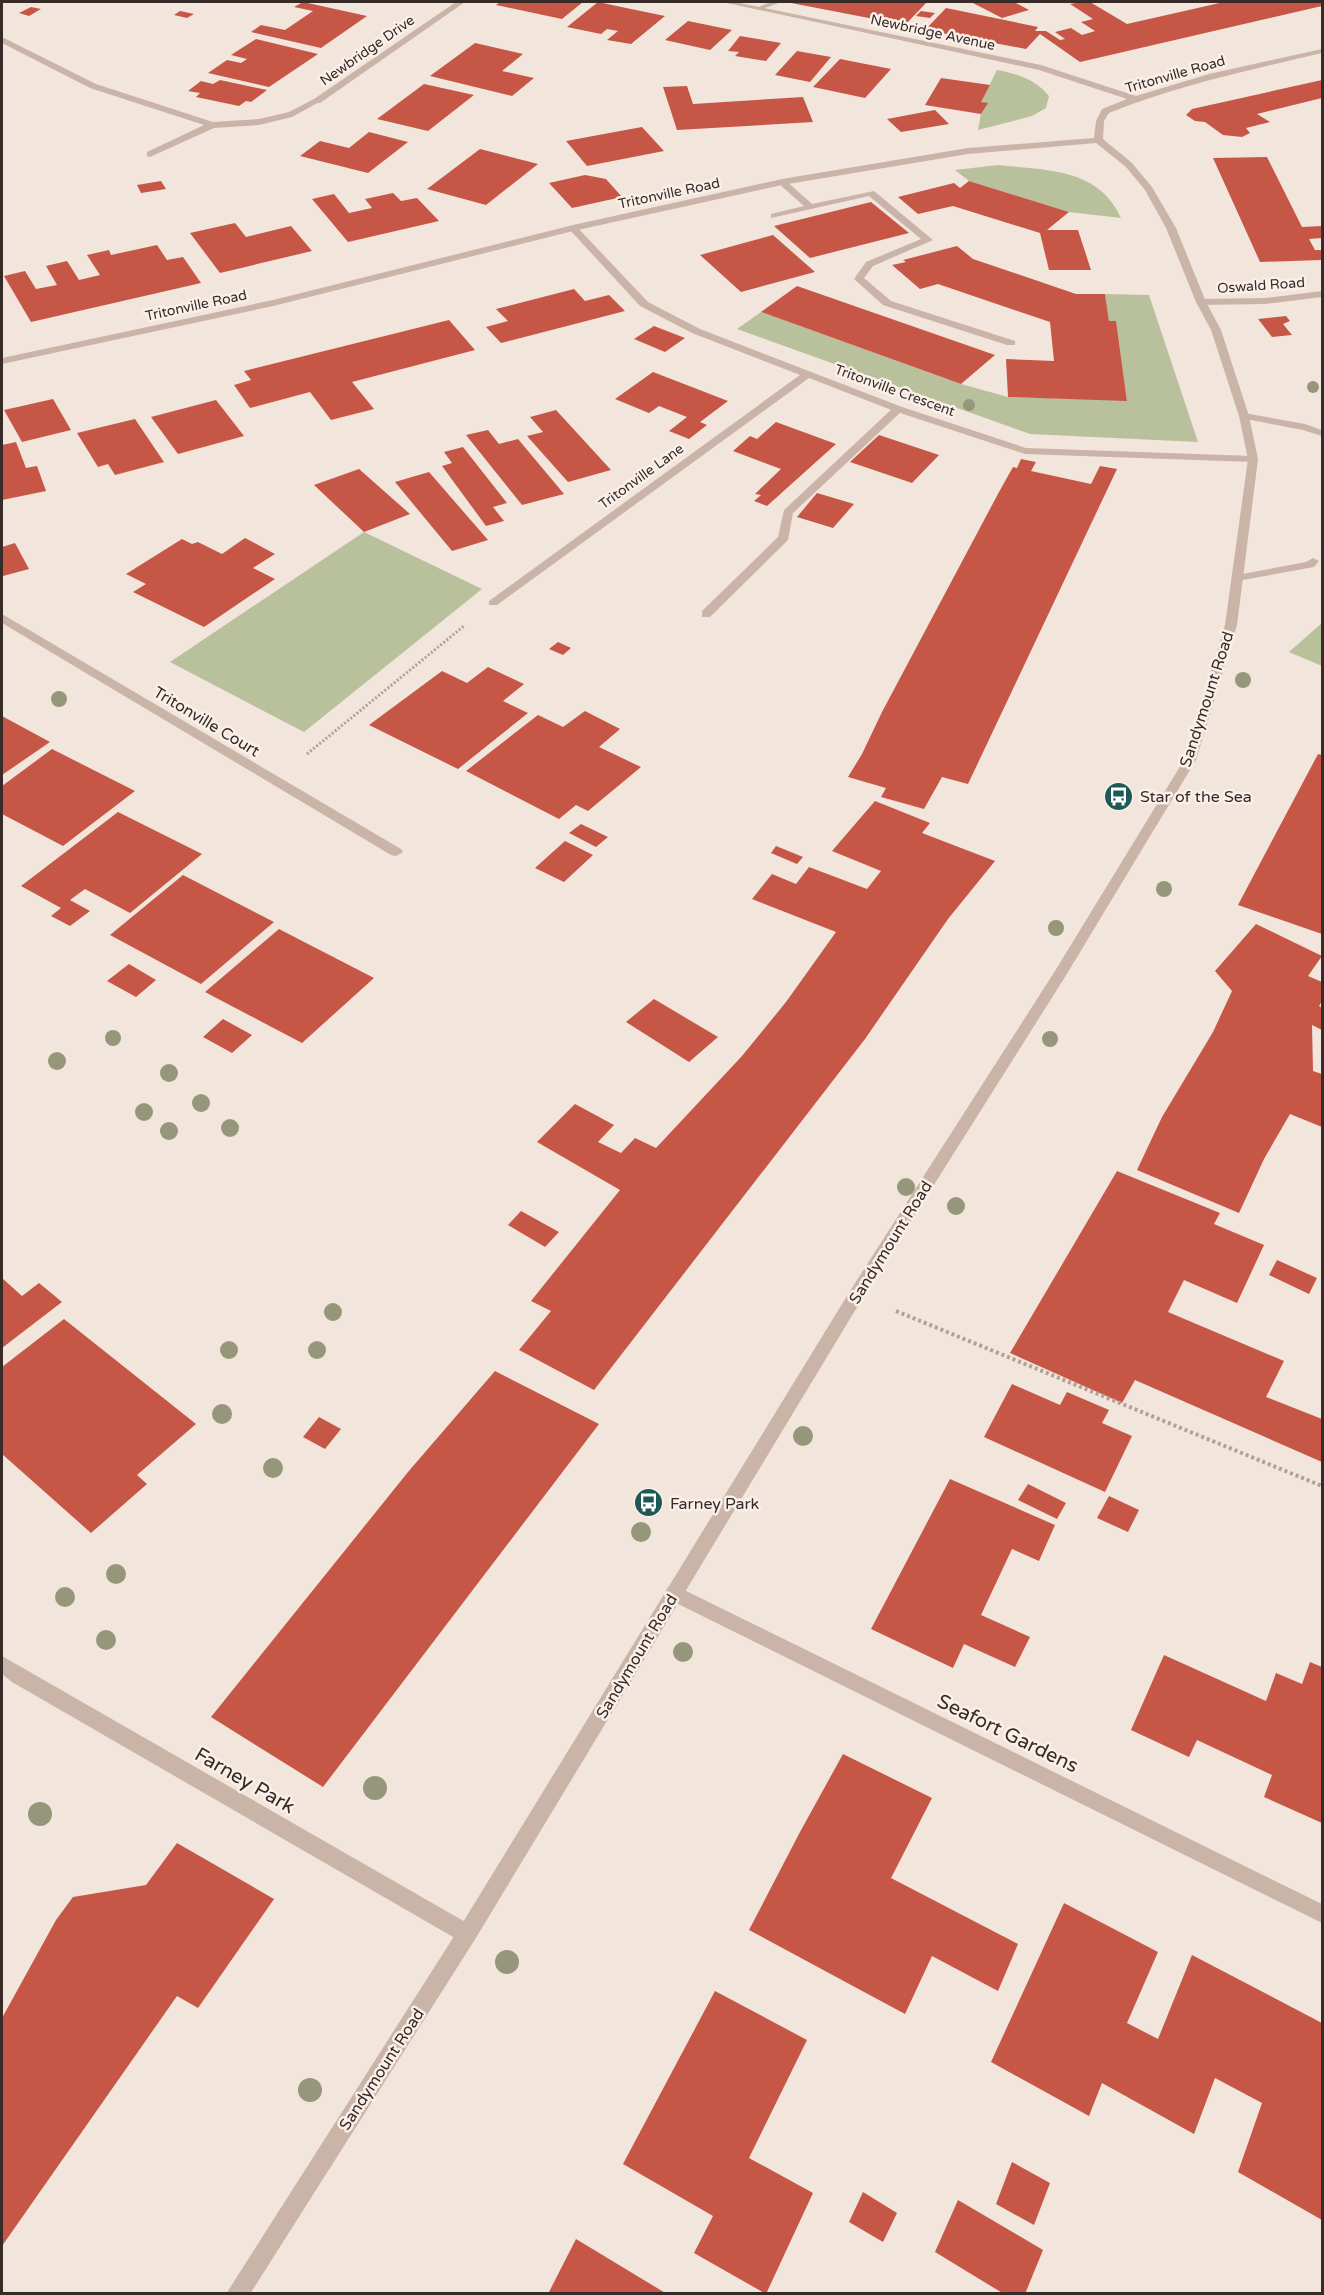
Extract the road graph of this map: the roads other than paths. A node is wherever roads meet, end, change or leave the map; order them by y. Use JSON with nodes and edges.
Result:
{"nodes":[{"id":1,"x":461,"y":2,"type":"edge"},
{"id":2,"x":726,"y":2,"type":"edge"},
{"id":3,"x":777,"y":2,"type":"edge"},
{"id":4,"x":760,"y":8,"type":"junction"},
{"id":5,"x":2,"y":40,"type":"edge"},
{"id":6,"x":1323,"y":51,"type":"edge"},
{"id":7,"x":1133,"y":98,"type":"junction"},
{"id":8,"x":212,"y":125,"type":"junction"},
{"id":9,"x":1098,"y":140,"type":"junction"},
{"id":10,"x":150,"y":153,"type":"dead end"},
{"id":11,"x":782,"y":182,"type":"junction"},
{"id":12,"x":810,"y":207,"type":"junction"},
{"id":13,"x":774,"y":216,"type":"dead end"},
{"id":14,"x":573,"y":228,"type":"junction"},
{"id":15,"x":1323,"y":294,"type":"edge"},
{"id":16,"x":1201,"y":302,"type":"junction"},
{"id":17,"x":1011,"y":343,"type":"dead end"},
{"id":18,"x":2,"y":361,"type":"edge"},
{"id":19,"x":808,"y":374,"type":"junction"},
{"id":20,"x":898,"y":409,"type":"junction"},
{"id":21,"x":1244,"y":416,"type":"junction"},
{"id":22,"x":1323,"y":433,"type":"edge"},
{"id":23,"x":1253,"y":459,"type":"junction"},
{"id":24,"x":1313,"y":561,"type":"dead end"},
{"id":25,"x":1237,"y":578,"type":"junction"},
{"id":26,"x":493,"y":603,"type":"road end"},
{"id":27,"x":706,"y":614,"type":"dead end"},
{"id":28,"x":2,"y":618,"type":"edge"},
{"id":29,"x":396,"y":852,"type":"dead end"},
{"id":30,"x":674,"y":1593,"type":"junction"},
{"id":31,"x":2,"y":1664,"type":"edge"},
{"id":32,"x":1323,"y":1914,"type":"edge"},
{"id":33,"x":467,"y":1934,"type":"junction"},
{"id":34,"x":237,"y":2294,"type":"edge"}],
"edges":[{"from":1,"to":8,"type":"street","name":"Newbridge Drive"},
{"from":2,"to":4,"type":"street","name":"Newbridge Avenue"},
{"from":3,"to":4,"type":"street"},
{"from":4,"to":7,"type":"street","name":"Newbridge Avenue"},
{"from":5,"to":8,"type":"street"},
{"from":6,"to":7,"type":"street","name":"Tritonville Road"},
{"from":7,"to":9,"type":"street","name":"Tritonville Road"},
{"from":8,"to":10,"type":"street"},
{"from":9,"to":11,"type":"street","name":"Tritonville Road"},
{"from":9,"to":16,"type":"street","name":"Sandymount Road"},
{"from":11,"to":12,"type":"street"},
{"from":11,"to":14,"type":"street","name":"Tritonville Road"},
{"from":12,"to":13,"type":"street"},
{"from":12,"to":17,"type":"street"},
{"from":14,"to":18,"type":"street","name":"Tritonville Road"},
{"from":14,"to":19,"type":"street","name":"Tritonville Crescent"},
{"from":15,"to":16,"type":"street","name":"Oswald Road"},
{"from":16,"to":21,"type":"street","name":"Sandymount Road"},
{"from":19,"to":20,"type":"street","name":"Tritonville Crescent"},
{"from":19,"to":26,"type":"street","name":"Tritonville Lane"},
{"from":20,"to":23,"type":"street","name":"Tritonville Crescent"},
{"from":20,"to":27,"type":"street"},
{"from":21,"to":22,"type":"street"},
{"from":21,"to":23,"type":"street","name":"Sandymount Road"},
{"from":23,"to":25,"type":"street","name":"Sandymount Road"},
{"from":24,"to":25,"type":"street"},
{"from":25,"to":30,"type":"street","name":"Sandymount Road"},
{"from":28,"to":29,"type":"street","name":"Tritonville Court"},
{"from":30,"to":32,"type":"street","name":"Seafort Gardens"},
{"from":30,"to":33,"type":"street","name":"Sandymount Road"},
{"from":31,"to":33,"type":"street","name":"Farney Park"},
{"from":33,"to":34,"type":"street","name":"Sandymount Road"}]}
